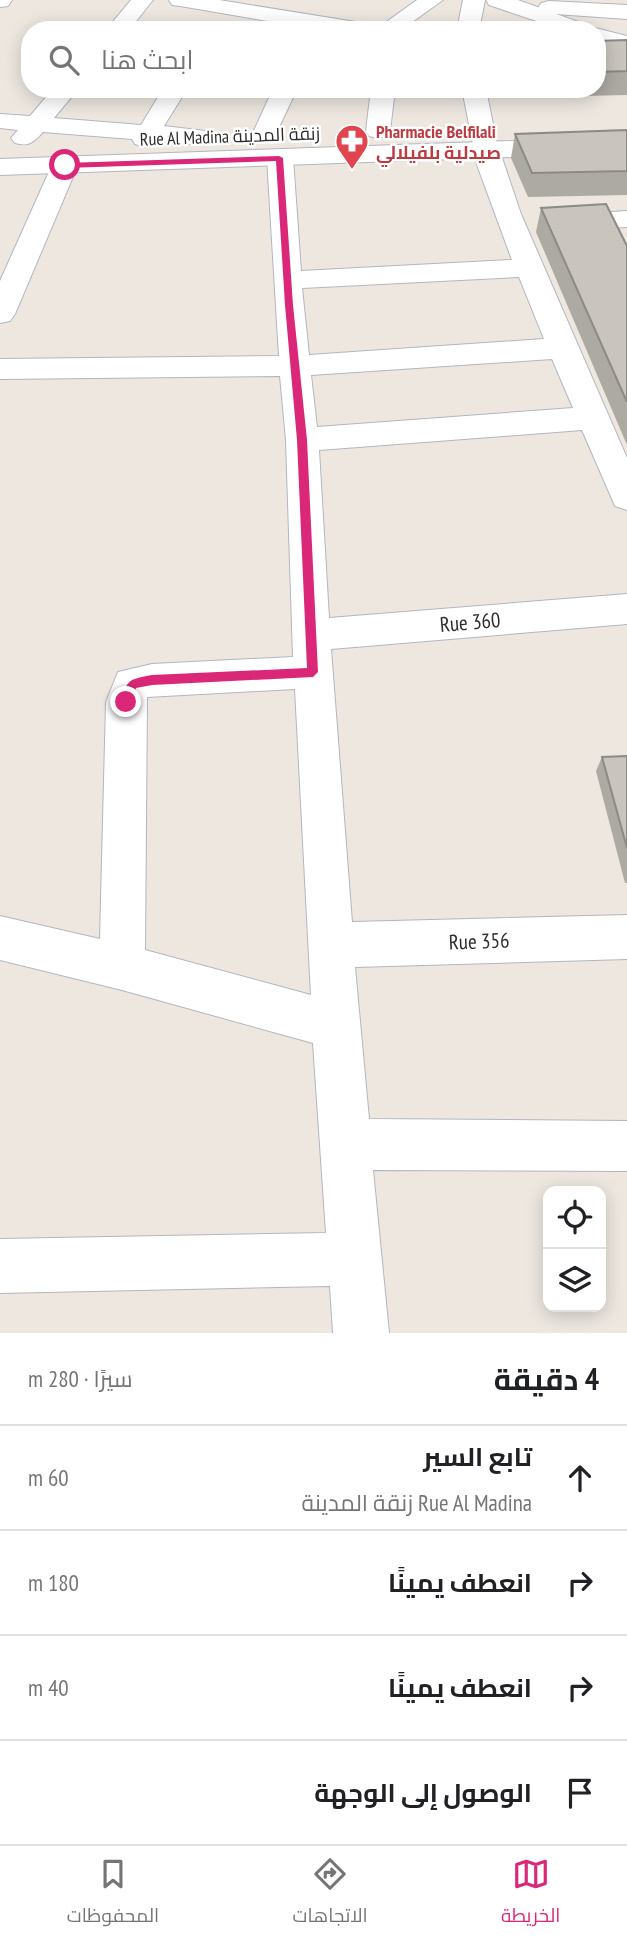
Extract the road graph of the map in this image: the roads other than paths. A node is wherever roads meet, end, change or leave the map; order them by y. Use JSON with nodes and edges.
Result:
{"nodes":[{"id":1,"x":142,"y":0,"type":"edge"},
{"id":2,"x":180,"y":0,"type":"edge"},
{"id":3,"x":432,"y":0,"type":"edge"},
{"id":4,"x":474,"y":0,"type":"edge"},
{"id":5,"x":497,"y":0,"type":"edge"},
{"id":6,"x":234,"y":4,"type":"edge"},
{"id":7,"x":549,"y":9,"type":"edge"},
{"id":8,"x":627,"y":12,"type":"edge"},
{"id":9,"x":124,"y":21,"type":"edge"},
{"id":10,"x":220,"y":21,"type":"edge"},
{"id":11,"x":295,"y":21,"type":"edge"},
{"id":12,"x":400,"y":21,"type":"edge"},
{"id":13,"x":470,"y":21,"type":"edge"},
{"id":14,"x":569,"y":21,"type":"edge"},
{"id":15,"x":606,"y":37,"type":"edge"},
{"id":16,"x":627,"y":43,"type":"edge"},
{"id":17,"x":58,"y":98,"type":"edge"},
{"id":18,"x":169,"y":98,"type":"edge"},
{"id":19,"x":283,"y":98,"type":"edge"},
{"id":20,"x":382,"y":98,"type":"edge"},
{"id":21,"x":475,"y":98,"type":"edge"},
{"id":22,"x":0,"y":121,"type":"edge"},
{"id":23,"x":627,"y":122,"type":"edge"},
{"id":24,"x":37,"y":123,"type":"junction"},
{"id":25,"x":379,"y":131,"type":"junction"},
{"id":26,"x":146,"y":135,"type":"junction"},
{"id":27,"x":481,"y":138,"type":"junction"},
{"id":28,"x":10,"y":143,"type":"edge"},
{"id":29,"x":627,"y":145,"type":"edge"},
{"id":30,"x":272,"y":146,"type":"junction"},
{"id":31,"x":65,"y":165,"type":"junction"},
{"id":32,"x":0,"y":167,"type":"edge"},
{"id":33,"x":627,"y":219,"type":"edge"},
{"id":34,"x":512,"y":226,"type":"junction"},
{"id":35,"x":529,"y":268,"type":"junction"},
{"id":36,"x":289,"y":279,"type":"junction"},
{"id":37,"x":0,"y":314,"type":"edge"},
{"id":38,"x":562,"y":348,"type":"junction"},
{"id":39,"x":295,"y":366,"type":"junction"},
{"id":40,"x":0,"y":369,"type":"edge"},
{"id":41,"x":592,"y":418,"type":"junction"},
{"id":42,"x":302,"y":440,"type":"junction"},
{"id":43,"x":627,"y":497,"type":"edge"},
{"id":44,"x":627,"y":609,"type":"edge"},
{"id":45,"x":312,"y":654,"type":"junction"},
{"id":46,"x":627,"y":937,"type":"edge"},
{"id":47,"x":0,"y":938,"type":"edge"},
{"id":48,"x":331,"y":946,"type":"junction"},
{"id":49,"x":122,"y":967,"type":"junction"},
{"id":50,"x":336,"y":1026,"type":"junction"},
{"id":51,"x":346,"y":1144,"type":"junction"},
{"id":52,"x":627,"y":1146,"type":"edge"},
{"id":53,"x":355,"y":1259,"type":"junction"},
{"id":54,"x":0,"y":1266,"type":"edge"},
{"id":55,"x":361,"y":1333,"type":"edge"}],
"edges":[{"from":1,"to":9,"type":"street"},
{"from":2,"to":6,"type":"street"},
{"from":3,"to":12,"type":"street"},
{"from":4,"to":13,"type":"street"},
{"from":5,"to":7,"type":"street"},
{"from":6,"to":10,"type":"street"},
{"from":6,"to":11,"type":"street"},
{"from":7,"to":8,"type":"street"},
{"from":7,"to":14,"type":"street"},
{"from":15,"to":16,"type":"street"},
{"from":17,"to":24,"type":"street"},
{"from":18,"to":26,"type":"street"},
{"from":19,"to":30,"type":"street"},
{"from":20,"to":25,"type":"street"},
{"from":21,"to":27,"type":"street"},
{"from":22,"to":24,"type":"street"},
{"from":23,"to":27,"type":"street","name":"Rue Al Madina زنقة المدينة"},
{"from":24,"to":26,"type":"street"},
{"from":24,"to":28,"type":"street"},
{"from":25,"to":27,"type":"street","name":"Rue Al Madina زنقة المدينة"},
{"from":25,"to":30,"type":"street","name":"Rue Al Madina زنقة المدينة"},
{"from":26,"to":28,"type":"street","name":"Rue Al Madina زنقة المدينة"},
{"from":26,"to":30,"type":"street","name":"Rue Al Madina زنقة المدينة"},
{"from":27,"to":29,"type":"street","name":"Rue Al Madina زنقة المدينة"},
{"from":27,"to":30,"type":"street","name":"Rue Al Madina زنقة المدينة"},
{"from":27,"to":34,"type":"street"},
{"from":30,"to":31,"type":"street","name":"Rue Al Madina زنقة المدينة"},
{"from":30,"to":36,"type":"street"},
{"from":31,"to":32,"type":"street","name":"Rue Al Madina زنقة المدينة"},
{"from":31,"to":37,"type":"street"},
{"from":33,"to":34,"type":"street"},
{"from":34,"to":35,"type":"street"},
{"from":35,"to":36,"type":"street"},
{"from":35,"to":38,"type":"street"},
{"from":36,"to":39,"type":"street"},
{"from":38,"to":39,"type":"street"},
{"from":38,"to":41,"type":"street"},
{"from":39,"to":40,"type":"street"},
{"from":39,"to":42,"type":"street"},
{"from":41,"to":42,"type":"street"},
{"from":41,"to":43,"type":"street"},
{"from":42,"to":45,"type":"street"},
{"from":44,"to":45,"type":"street","name":"Rue 360"},
{"from":45,"to":48,"type":"street"},
{"from":45,"to":49,"type":"street","name":"Rue 360"},
{"from":46,"to":48,"type":"street","name":"Rue 356"},
{"from":47,"to":49,"type":"street"},
{"from":48,"to":50,"type":"street"},
{"from":49,"to":50,"type":"street"},
{"from":50,"to":51,"type":"street"},
{"from":51,"to":52,"type":"street"},
{"from":51,"to":53,"type":"street"},
{"from":53,"to":54,"type":"street"},
{"from":53,"to":55,"type":"street"}]}
